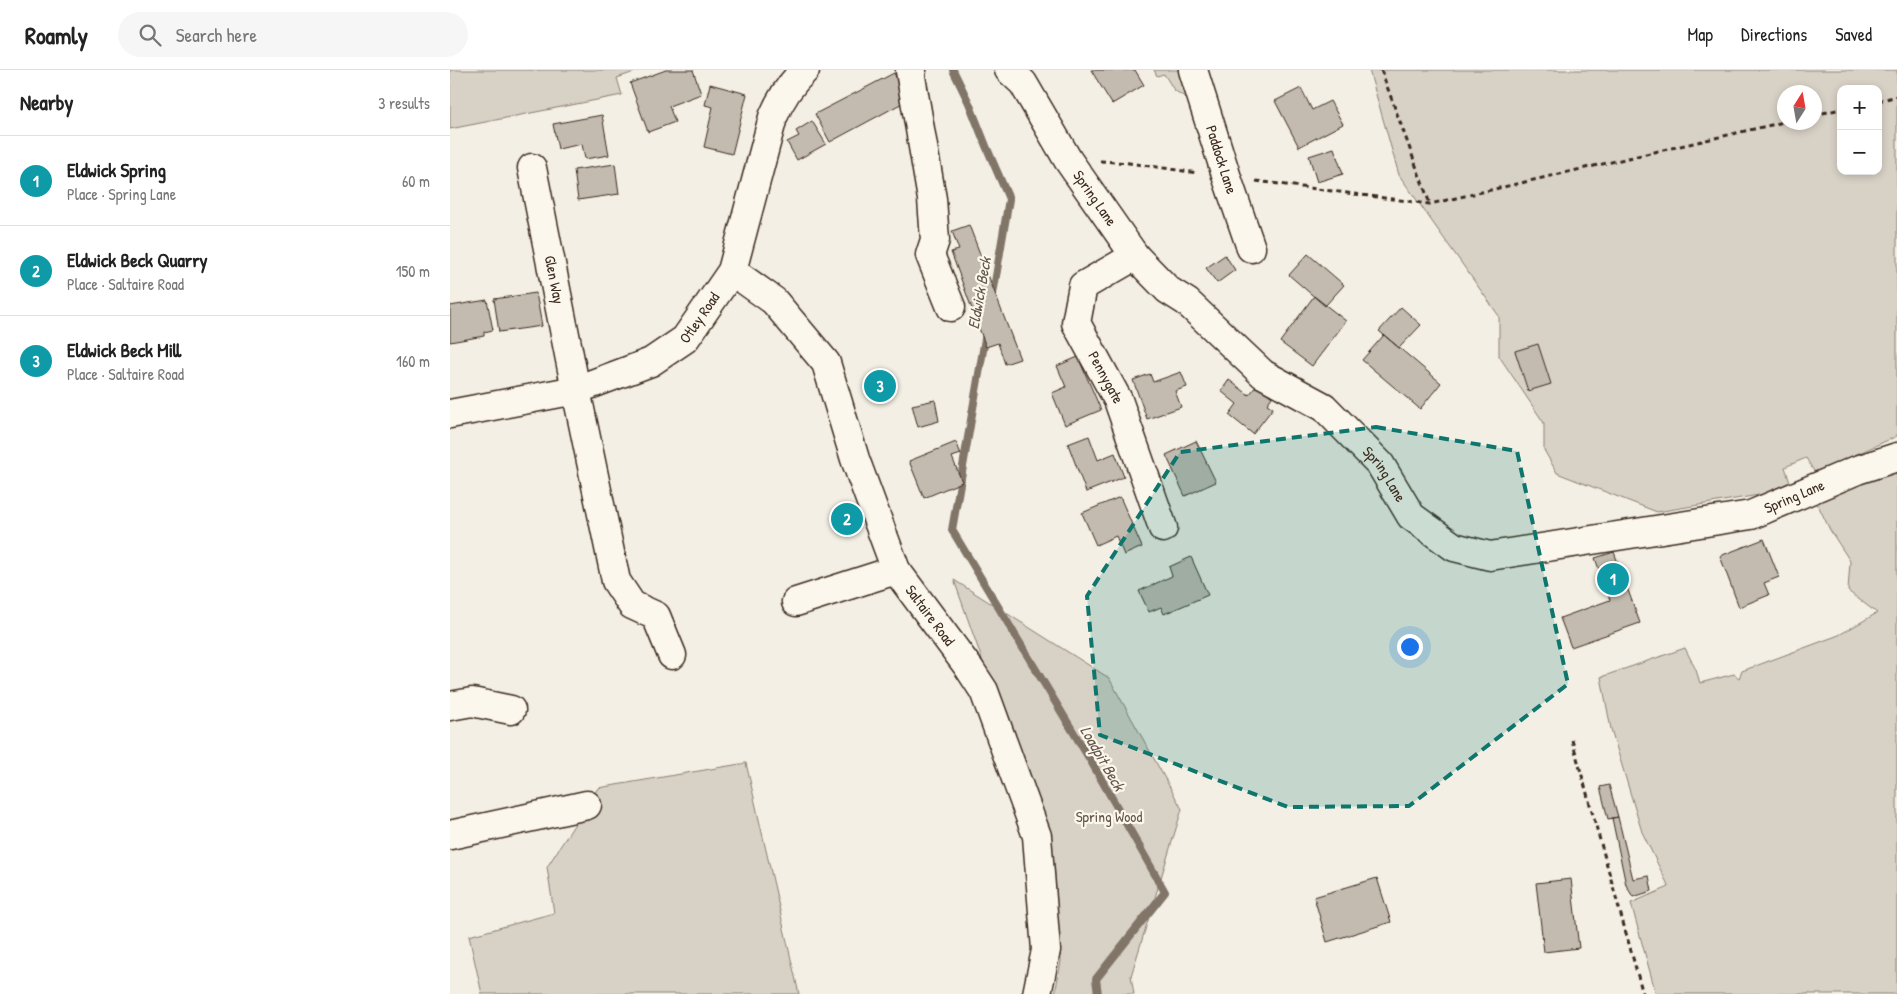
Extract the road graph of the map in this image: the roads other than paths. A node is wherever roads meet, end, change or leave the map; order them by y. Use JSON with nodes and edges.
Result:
{"nodes":[{"id":1,"x":804,"y":70,"type":"edge"},
{"id":2,"x":912,"y":70,"type":"edge"},
{"id":3,"x":1009,"y":70,"type":"edge"},
{"id":4,"x":1194,"y":70,"type":"edge"},
{"id":5,"x":532,"y":168,"type":"dead end"},
{"id":6,"x":1251,"y":248,"type":"dead end"},
{"id":7,"x":1135,"y":256,"type":"junction"},
{"id":8,"x":732,"y":271,"type":"junction"},
{"id":9,"x":951,"y":307,"type":"dead end"},
{"id":10,"x":576,"y":390,"type":"junction"},
{"id":11,"x":450,"y":414,"type":"edge"},
{"id":12,"x":1897,"y":457,"type":"edge"},
{"id":13,"x":1163,"y":528,"type":"dead end"},
{"id":14,"x":896,"y":570,"type":"junction"},
{"id":15,"x":796,"y":602,"type":"dead end"},
{"id":16,"x":672,"y":655,"type":"dead end"},
{"id":17,"x":450,"y":706,"type":"edge"},
{"id":18,"x":511,"y":710,"type":"dead end"},
{"id":19,"x":587,"y":805,"type":"dead end"},
{"id":20,"x":450,"y":836,"type":"edge"},
{"id":21,"x":1037,"y":994,"type":"edge"}],
"edges":[{"from":1,"to":8,"type":"street","name":"Otley Road"},
{"from":2,"to":9,"type":"street"},
{"from":3,"to":7,"type":"street","name":"Spring Lane"},
{"from":4,"to":6,"type":"street","name":"Paddock Lane"},
{"from":5,"to":10,"type":"street","name":"Glen Way"},
{"from":7,"to":12,"type":"street","name":"Spring Lane"},
{"from":7,"to":13,"type":"street","name":"Pennygate"},
{"from":8,"to":10,"type":"street","name":"Otley Road"},
{"from":8,"to":14,"type":"street","name":"Saltaire Road"},
{"from":10,"to":11,"type":"street","name":"Otley Road"},
{"from":10,"to":16,"type":"street","name":"Glen Way"},
{"from":14,"to":15,"type":"street"},
{"from":14,"to":21,"type":"street","name":"Saltaire Road"},
{"from":17,"to":18,"type":"street"},
{"from":19,"to":20,"type":"street"}]}
